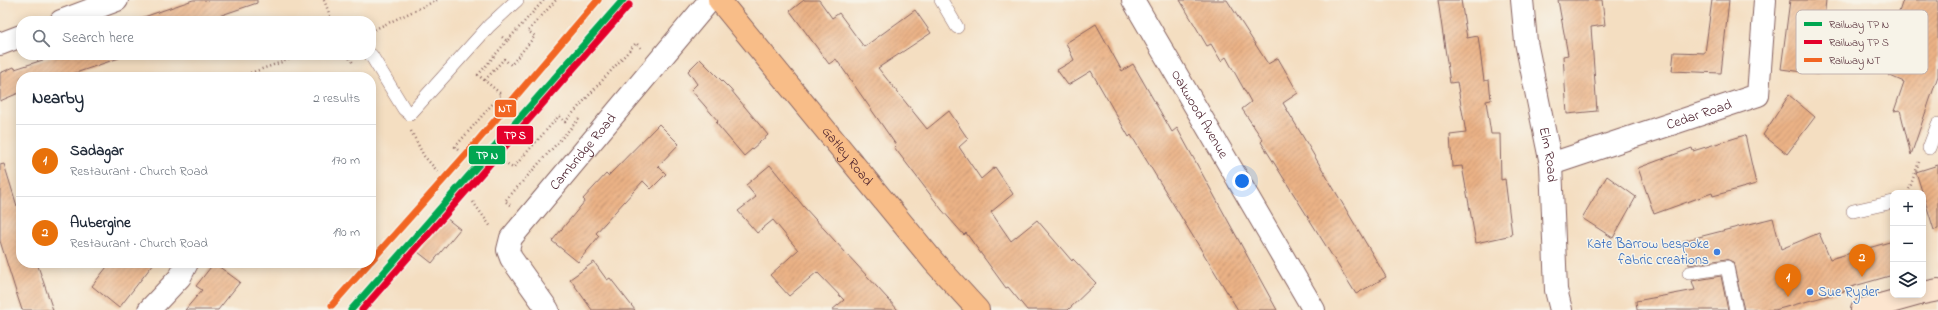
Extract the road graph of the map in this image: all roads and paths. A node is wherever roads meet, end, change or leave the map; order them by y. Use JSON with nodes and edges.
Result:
{"nodes":[{"id":1,"x":117,"y":0,"type":"edge"},
{"id":2,"x":324,"y":0,"type":"edge"},
{"id":3,"x":437,"y":0,"type":"edge"},
{"id":4,"x":517,"y":0,"type":"edge"},
{"id":5,"x":556,"y":0,"type":"edge"},
{"id":6,"x":710,"y":0,"type":"edge"},
{"id":7,"x":719,"y":0,"type":"edge"},
{"id":8,"x":941,"y":0,"type":"edge"},
{"id":9,"x":1134,"y":0,"type":"edge"},
{"id":10,"x":1522,"y":0,"type":"edge"},
{"id":11,"x":1765,"y":0,"type":"edge"},
{"id":12,"x":74,"y":16,"type":"edge"},
{"id":13,"x":330,"y":16,"type":"edge"},
{"id":14,"x":957,"y":27,"type":"dead end"},
{"id":15,"x":376,"y":29,"type":"edge"},
{"id":16,"x":16,"y":38,"type":"edge"},
{"id":17,"x":508,"y":41,"type":"dead end"},
{"id":18,"x":0,"y":44,"type":"edge"},
{"id":19,"x":637,"y":55,"type":"dead end"},
{"id":20,"x":288,"y":60,"type":"edge"},
{"id":21,"x":374,"y":60,"type":"edge"},
{"id":22,"x":253,"y":72,"type":"edge"},
{"id":23,"x":485,"y":80,"type":"junction"},
{"id":24,"x":584,"y":113,"type":"dead end"},
{"id":25,"x":1938,"y":124,"type":"edge"},
{"id":26,"x":1929,"y":148,"type":"joint"},
{"id":27,"x":458,"y":150,"type":"dead end"},
{"id":28,"x":504,"y":163,"type":"dead end"},
{"id":29,"x":1551,"y":164,"type":"junction"},
{"id":30,"x":1908,"y":190,"type":"edge"},
{"id":31,"x":473,"y":202,"type":"dead end"},
{"id":32,"x":1890,"y":203,"type":"edge"},
{"id":33,"x":1853,"y":211,"type":"dead end"},
{"id":34,"x":526,"y":219,"type":"junction"},
{"id":35,"x":508,"y":244,"type":"junction"},
{"id":36,"x":184,"y":268,"type":"edge"},
{"id":37,"x":1689,"y":273,"type":"dead end"},
{"id":38,"x":1902,"y":298,"type":"edge"},
{"id":39,"x":149,"y":310,"type":"edge"},
{"id":40,"x":548,"y":310,"type":"edge"},
{"id":41,"x":978,"y":310,"type":"edge"},
{"id":42,"x":1314,"y":310,"type":"edge"},
{"id":43,"x":1561,"y":310,"type":"edge"},
{"id":44,"x":1736,"y":310,"type":"edge"},
{"id":45,"x":1862,"y":310,"type":"edge"}],
"edges":[{"from":1,"to":12,"type":"street"},
{"from":2,"to":13,"type":"path"},
{"from":3,"to":15,"type":"path"},
{"from":4,"to":21,"type":"lane"},
{"from":5,"to":23,"type":"path"},
{"from":6,"to":34,"type":"street","name":"Cambridge Road"},
{"from":7,"to":41,"type":"main road","name":"Gatley Road"},
{"from":8,"to":14,"type":"lane"},
{"from":9,"to":42,"type":"street","name":"Oakwood Avenue"},
{"from":10,"to":29,"type":"street","name":"Elm Road"},
{"from":11,"to":29,"type":"street","name":"Cedar Road"},
{"from":16,"to":18,"type":"street"},
{"from":17,"to":23,"type":"path"},
{"from":19,"to":28,"type":"path"},
{"from":20,"to":22,"type":"path"},
{"from":23,"to":27,"type":"path"},
{"from":24,"to":34,"type":"path"},
{"from":25,"to":26,"type":"lane"},
{"from":26,"to":30,"type":"path"},
{"from":29,"to":43,"type":"street","name":"Elm Road"},
{"from":31,"to":35,"type":"path"},
{"from":32,"to":33,"type":"lane"},
{"from":34,"to":35,"type":"street","name":"Cambridge Road"},
{"from":35,"to":40,"type":"street"},
{"from":36,"to":39,"type":"street"},
{"from":37,"to":44,"type":"lane"},
{"from":38,"to":45,"type":"street"}]}
